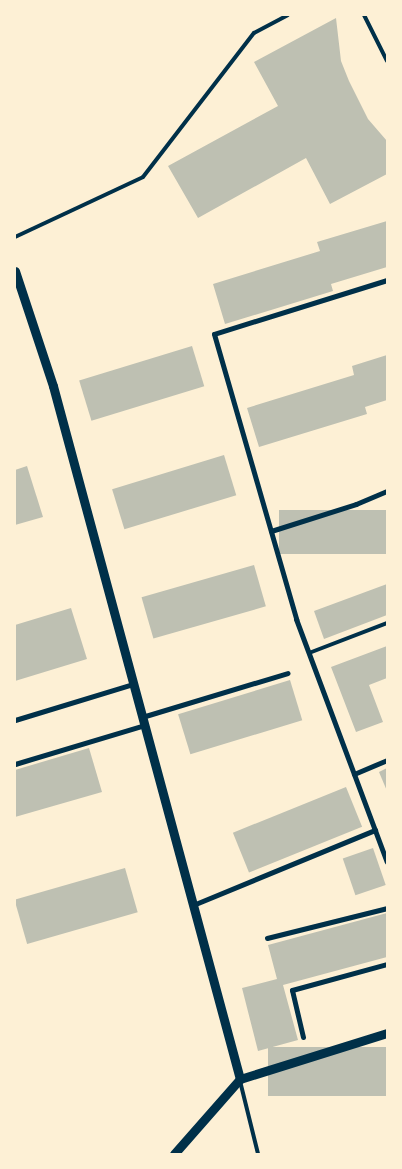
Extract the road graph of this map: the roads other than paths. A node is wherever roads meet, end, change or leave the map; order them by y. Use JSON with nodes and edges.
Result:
{"nodes":[{"id":1,"x":288,"y":15,"type":"edge"},
{"id":2,"x":364,"y":15,"type":"edge"},
{"id":3,"x":387,"y":61,"type":"edge"},
{"id":4,"x":15,"y":237,"type":"edge"},
{"id":5,"x":15,"y":271,"type":"edge"},
{"id":6,"x":387,"y":280,"type":"edge"},
{"id":7,"x":387,"y":492,"type":"edge"},
{"id":8,"x":271,"y":531,"type":"junction"},
{"id":9,"x":387,"y":623,"type":"edge"},
{"id":10,"x":309,"y":652,"type":"junction"},
{"id":11,"x":288,"y":673,"type":"dead end"},
{"id":12,"x":133,"y":684,"type":"junction"},
{"id":13,"x":15,"y":720,"type":"edge"},
{"id":14,"x":144,"y":721,"type":"junction"},
{"id":15,"x":387,"y":760,"type":"edge"},
{"id":16,"x":15,"y":764,"type":"edge"},
{"id":17,"x":354,"y":774,"type":"junction"},
{"id":18,"x":375,"y":830,"type":"junction"},
{"id":19,"x":387,"y":862,"type":"edge"},
{"id":20,"x":193,"y":905,"type":"junction"},
{"id":21,"x":387,"y":908,"type":"edge"},
{"id":22,"x":267,"y":938,"type":"dead end"},
{"id":23,"x":387,"y":964,"type":"edge"},
{"id":24,"x":387,"y":1033,"type":"edge"},
{"id":25,"x":303,"y":1036,"type":"dead end"},
{"id":26,"x":240,"y":1079,"type":"junction"},
{"id":27,"x":174,"y":1154,"type":"edge"},
{"id":28,"x":258,"y":1154,"type":"edge"}],
"edges":[{"from":1,"to":4,"type":"lane"},
{"from":2,"to":3,"type":"lane"},
{"from":5,"to":12,"type":"street"},
{"from":6,"to":8,"type":"street"},
{"from":7,"to":8,"type":"street"},
{"from":8,"to":10,"type":"street"},
{"from":9,"to":10,"type":"lane"},
{"from":10,"to":17,"type":"street"},
{"from":11,"to":14,"type":"street"},
{"from":12,"to":13,"type":"street"},
{"from":12,"to":14,"type":"street"},
{"from":14,"to":16,"type":"street"},
{"from":14,"to":20,"type":"street"},
{"from":15,"to":17,"type":"street"},
{"from":17,"to":18,"type":"street"},
{"from":18,"to":19,"type":"street"},
{"from":18,"to":20,"type":"street"},
{"from":20,"to":26,"type":"street"},
{"from":21,"to":22,"type":"street"},
{"from":23,"to":25,"type":"street"},
{"from":24,"to":26,"type":"street"},
{"from":26,"to":27,"type":"street"},
{"from":26,"to":28,"type":"lane"}]}
